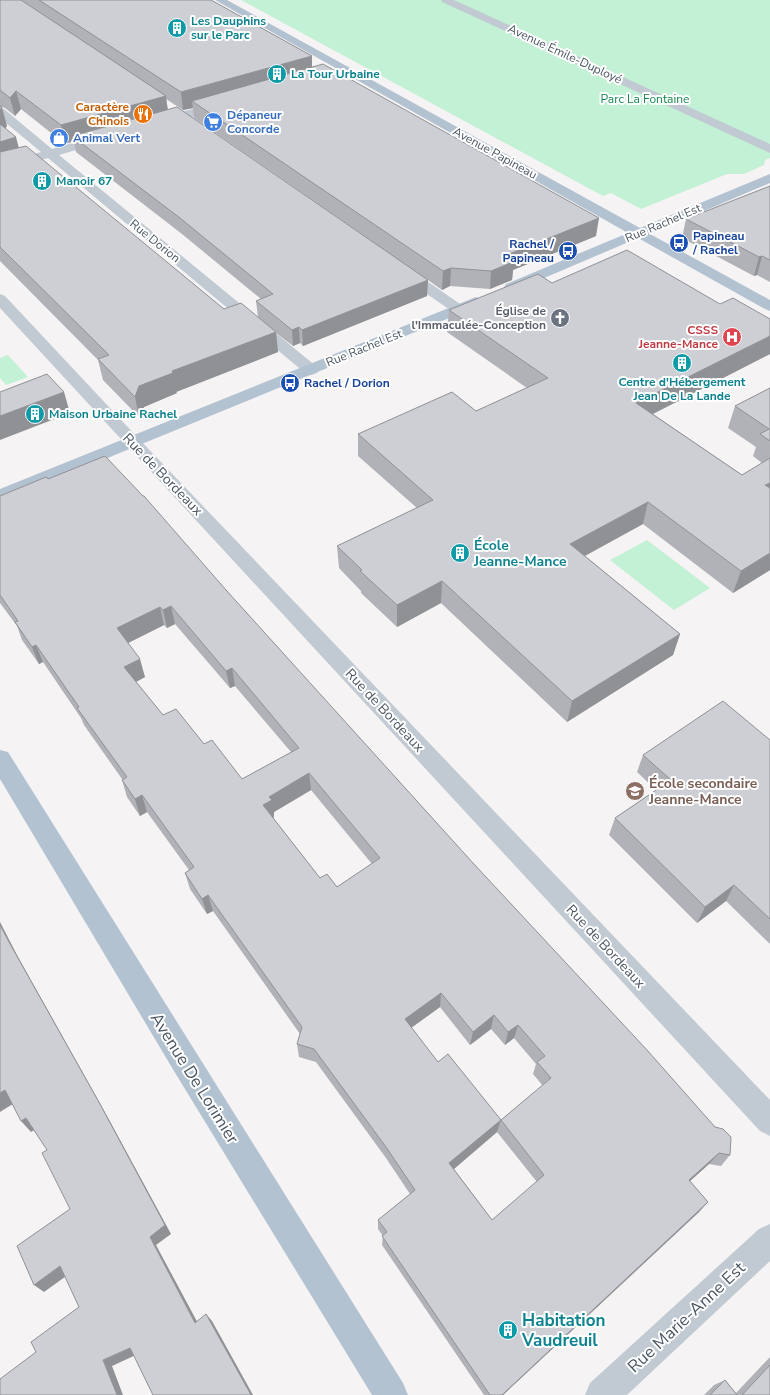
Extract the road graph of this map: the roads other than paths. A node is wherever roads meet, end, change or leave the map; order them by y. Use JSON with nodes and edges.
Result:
{"nodes":[{"id":1,"x":220,"y":0,"type":"edge"},
{"id":2,"x":446,"y":0,"type":"edge"},
{"id":3,"x":346,"y":69,"type":"junction"},
{"id":4,"x":330,"y":74,"type":"edge"},
{"id":5,"x":234,"y":101,"type":"edge"},
{"id":6,"x":167,"y":107,"type":"edge"},
{"id":7,"x":0,"y":112,"type":"edge"},
{"id":8,"x":181,"y":116,"type":"junction"},
{"id":9,"x":147,"y":126,"type":"edge"},
{"id":10,"x":195,"y":127,"type":"edge"},
{"id":11,"x":118,"y":134,"type":"edge"},
{"id":12,"x":767,"y":148,"type":"edge"},
{"id":13,"x":49,"y":154,"type":"junction"},
{"id":14,"x":0,"y":168,"type":"edge"},
{"id":15,"x":770,"y":178,"type":"edge"},
{"id":16,"x":639,"y":233,"type":"junction"},
{"id":17,"x":391,"y":263,"type":"edge"},
{"id":18,"x":0,"y":299,"type":"edge"},
{"id":19,"x":770,"y":306,"type":"edge"},
{"id":20,"x":458,"y":309,"type":"junction"},
{"id":21,"x":311,"y":370,"type":"junction"},
{"id":22,"x":133,"y":443,"type":"junction"},
{"id":23,"x":0,"y":496,"type":"edge"},
{"id":24,"x":0,"y":759,"type":"edge"},
{"id":25,"x":770,"y":1121,"type":"edge"},
{"id":26,"x":770,"y":1240,"type":"edge"},
{"id":27,"x":391,"y":1395,"type":"edge"},
{"id":28,"x":602,"y":1395,"type":"edge"}],
"edges":[{"from":1,"to":3,"type":"main road","name":"Avenue Papineau"},
{"from":2,"to":12,"type":"street","name":"Avenue Émile-Duployé"},
{"from":3,"to":4,"type":"street"},
{"from":3,"to":16,"type":"main road","name":"Avenue Papineau"},
{"from":5,"to":8,"type":"street"},
{"from":6,"to":8,"type":"street"},
{"from":7,"to":13,"type":"street","name":"Rue Dorion"},
{"from":8,"to":9,"type":"street"},
{"from":8,"to":10,"type":"street"},
{"from":11,"to":13,"type":"street"},
{"from":13,"to":14,"type":"street"},
{"from":13,"to":21,"type":"street","name":"Rue Dorion"},
{"from":15,"to":16,"type":"main road","name":"Rue Rachel Est"},
{"from":16,"to":19,"type":"main road","name":"Avenue Papineau"},
{"from":16,"to":20,"type":"main road","name":"Rue Rachel Est"},
{"from":17,"to":20,"type":"street"},
{"from":18,"to":22,"type":"street","name":"Rue de Bordeaux"},
{"from":20,"to":21,"type":"main road","name":"Rue Rachel Est"},
{"from":21,"to":22,"type":"main road","name":"Rue Rachel Est"},
{"from":22,"to":23,"type":"main road","name":"Rue Rachel Est"},
{"from":22,"to":25,"type":"street","name":"Rue de Bordeaux"},
{"from":24,"to":27,"type":"main road","name":"Avenue De Lorimier"},
{"from":26,"to":28,"type":"street","name":"Rue Marie-Anne Est"}]}
